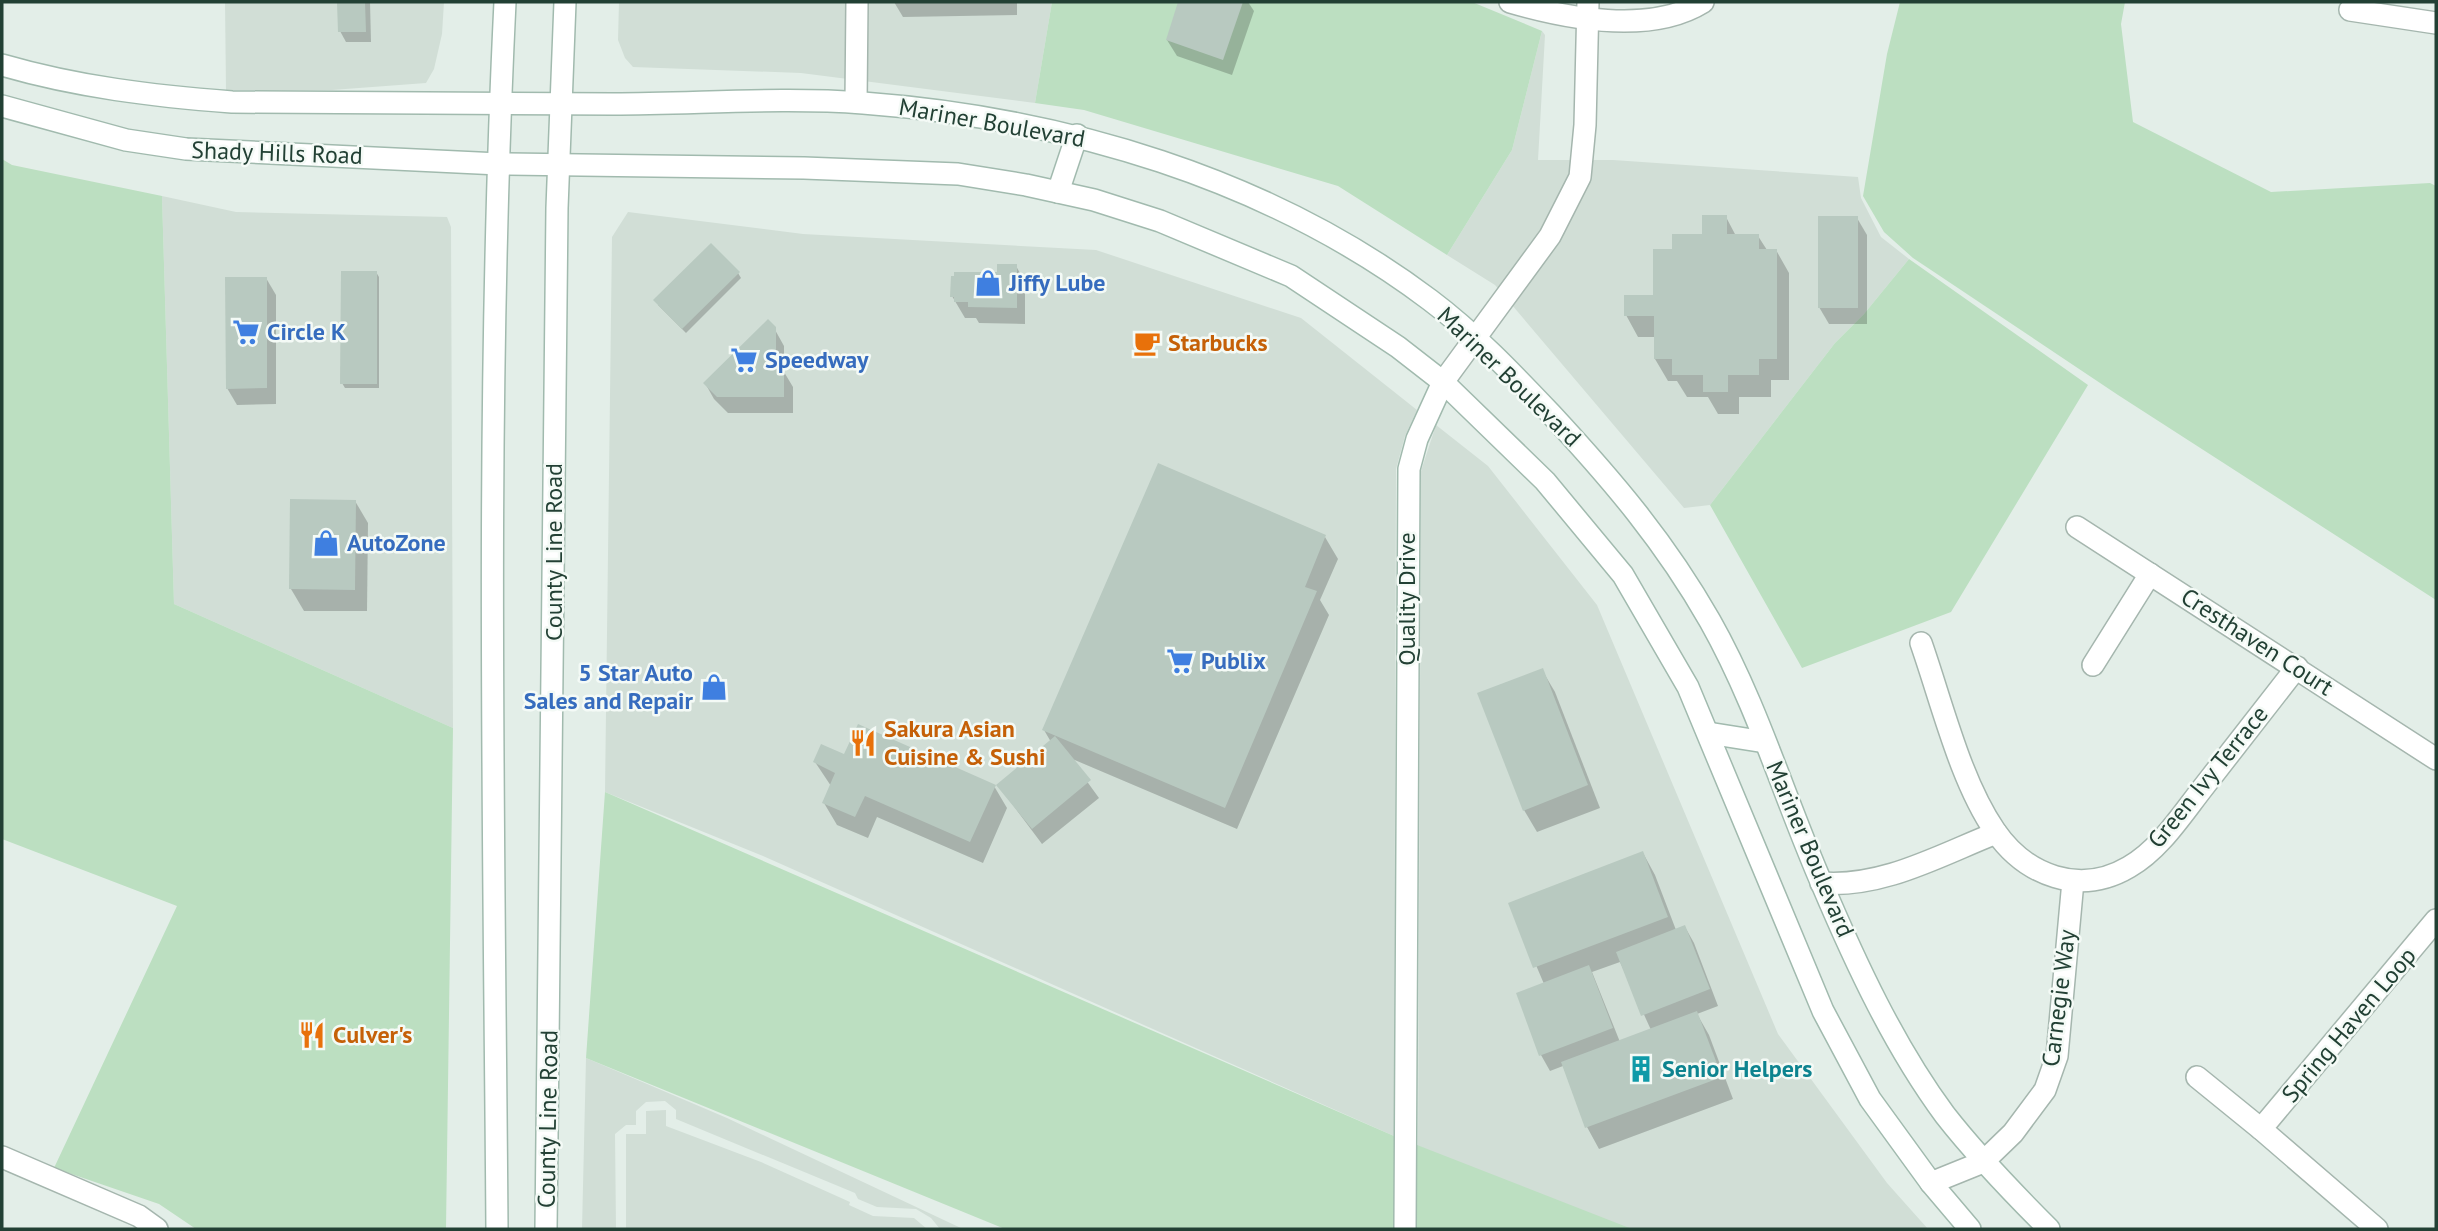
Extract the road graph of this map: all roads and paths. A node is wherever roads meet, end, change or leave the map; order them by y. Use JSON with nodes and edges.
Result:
{"nodes":[{"id":1,"x":505,"y":2,"type":"edge"},
{"id":2,"x":565,"y":2,"type":"edge"},
{"id":3,"x":857,"y":2,"type":"edge"},
{"id":4,"x":1510,"y":2,"type":"edge"},
{"id":5,"x":1703,"y":2,"type":"edge"},
{"id":6,"x":1587,"y":10,"type":"edge"},
{"id":7,"x":2350,"y":10,"type":"dead end"},
{"id":8,"x":2436,"y":23,"type":"edge"},
{"id":9,"x":2,"y":65,"type":"edge"},
{"id":10,"x":500,"y":102,"type":"junction"},
{"id":11,"x":560,"y":102,"type":"junction"},
{"id":12,"x":856,"y":102,"type":"junction"},
{"id":13,"x":2,"y":106,"type":"edge"},
{"id":14,"x":1077,"y":135,"type":"junction"},
{"id":15,"x":558,"y":163,"type":"junction"},
{"id":16,"x":499,"y":164,"type":"junction"},
{"id":17,"x":1058,"y":192,"type":"junction"},
{"id":18,"x":1476,"y":338,"type":"junction"},
{"id":19,"x":1443,"y":382,"type":"junction"},
{"id":20,"x":2077,"y":527,"type":"dead end"},
{"id":21,"x":2150,"y":574,"type":"junction"},
{"id":22,"x":1921,"y":643,"type":"dead end"},
{"id":23,"x":2093,"y":665,"type":"dead end"},
{"id":24,"x":2297,"y":667,"type":"junction"},
{"id":25,"x":1708,"y":733,"type":"junction"},
{"id":26,"x":1765,"y":742,"type":"junction"},
{"id":27,"x":2436,"y":759,"type":"edge"},
{"id":28,"x":1996,"y":833,"type":"junction"},
{"id":29,"x":2073,"y":881,"type":"junction"},
{"id":30,"x":1821,"y":883,"type":"junction"},
{"id":31,"x":2436,"y":920,"type":"edge"},
{"id":32,"x":2197,"y":1077,"type":"dead end"},
{"id":33,"x":2261,"y":1129,"type":"junction"},
{"id":34,"x":2,"y":1157,"type":"edge"},
{"id":35,"x":1983,"y":1162,"type":"junction"},
{"id":36,"x":1931,"y":1183,"type":"junction"},
{"id":37,"x":157,"y":1229,"type":"edge"},
{"id":38,"x":497,"y":1229,"type":"edge"},
{"id":39,"x":547,"y":1229,"type":"edge"},
{"id":40,"x":1405,"y":1229,"type":"edge"},
{"id":41,"x":1970,"y":1229,"type":"edge"},
{"id":42,"x":2049,"y":1229,"type":"edge"},
{"id":43,"x":2377,"y":1229,"type":"edge"}],
"edges":[{"from":1,"to":10,"type":"main road","name":"County Line Road"},
{"from":2,"to":11,"type":"main road","name":"County Line Road"},
{"from":3,"to":12,"type":"main road"},
{"from":4,"to":6,"type":"main road"},
{"from":5,"to":6,"type":"main road"},
{"from":6,"to":18,"type":"main road","name":"Quality Drive"},
{"from":7,"to":8,"type":"main road"},
{"from":9,"to":10,"type":"main road","name":"Shady Hills Road"},
{"from":10,"to":11,"type":"main road","name":"Shady Hills Road"},
{"from":10,"to":16,"type":"main road","name":"County Line Road"},
{"from":11,"to":12,"type":"main road","name":"Mariner Boulevard"},
{"from":11,"to":15,"type":"main road","name":"County Line Road"},
{"from":12,"to":14,"type":"main road","name":"Mariner Boulevard"},
{"from":13,"to":16,"type":"main road","name":"Shady Hills Road"},
{"from":14,"to":17,"type":"main road"},
{"from":14,"to":18,"type":"main road","name":"Mariner Boulevard"},
{"from":15,"to":16,"type":"main road","name":"Shady Hills Road"},
{"from":15,"to":17,"type":"main road","name":"Mariner Boulevard"},
{"from":15,"to":39,"type":"main road","name":"County Line Road"},
{"from":16,"to":38,"type":"main road","name":"County Line Road"},
{"from":17,"to":19,"type":"main road","name":"Mariner Boulevard"},
{"from":18,"to":19,"type":"main road","name":"Quality Drive"},
{"from":18,"to":26,"type":"main road","name":"Mariner Boulevard"},
{"from":19,"to":25,"type":"main road","name":"Mariner Boulevard"},
{"from":19,"to":40,"type":"main road","name":"Quality Drive"},
{"from":20,"to":21,"type":"main road","name":"Cresthaven Court"},
{"from":21,"to":23,"type":"main road"},
{"from":21,"to":24,"type":"main road","name":"Cresthaven Court"},
{"from":22,"to":28,"type":"main road","name":"Green Ivy Terrace"},
{"from":24,"to":27,"type":"main road","name":"Cresthaven Court"},
{"from":24,"to":29,"type":"main road","name":"Green Ivy Terrace"},
{"from":25,"to":26,"type":"main road"},
{"from":25,"to":36,"type":"main road","name":"Mariner Boulevard"},
{"from":26,"to":30,"type":"main road","name":"Mariner Boulevard"},
{"from":28,"to":29,"type":"main road","name":"Green Ivy Terrace"},
{"from":28,"to":30,"type":"main road"},
{"from":29,"to":35,"type":"main road","name":"Carnegie Way"},
{"from":30,"to":35,"type":"main road","name":"Mariner Boulevard"},
{"from":31,"to":33,"type":"main road","name":"Spring Haven Loop"},
{"from":32,"to":33,"type":"main road"},
{"from":33,"to":43,"type":"main road"},
{"from":34,"to":37,"type":"main road"},
{"from":35,"to":36,"type":"main road","name":"Carnegie Way"},
{"from":35,"to":42,"type":"main road","name":"Mariner Boulevard"},
{"from":36,"to":41,"type":"main road","name":"Mariner Boulevard"}]}
